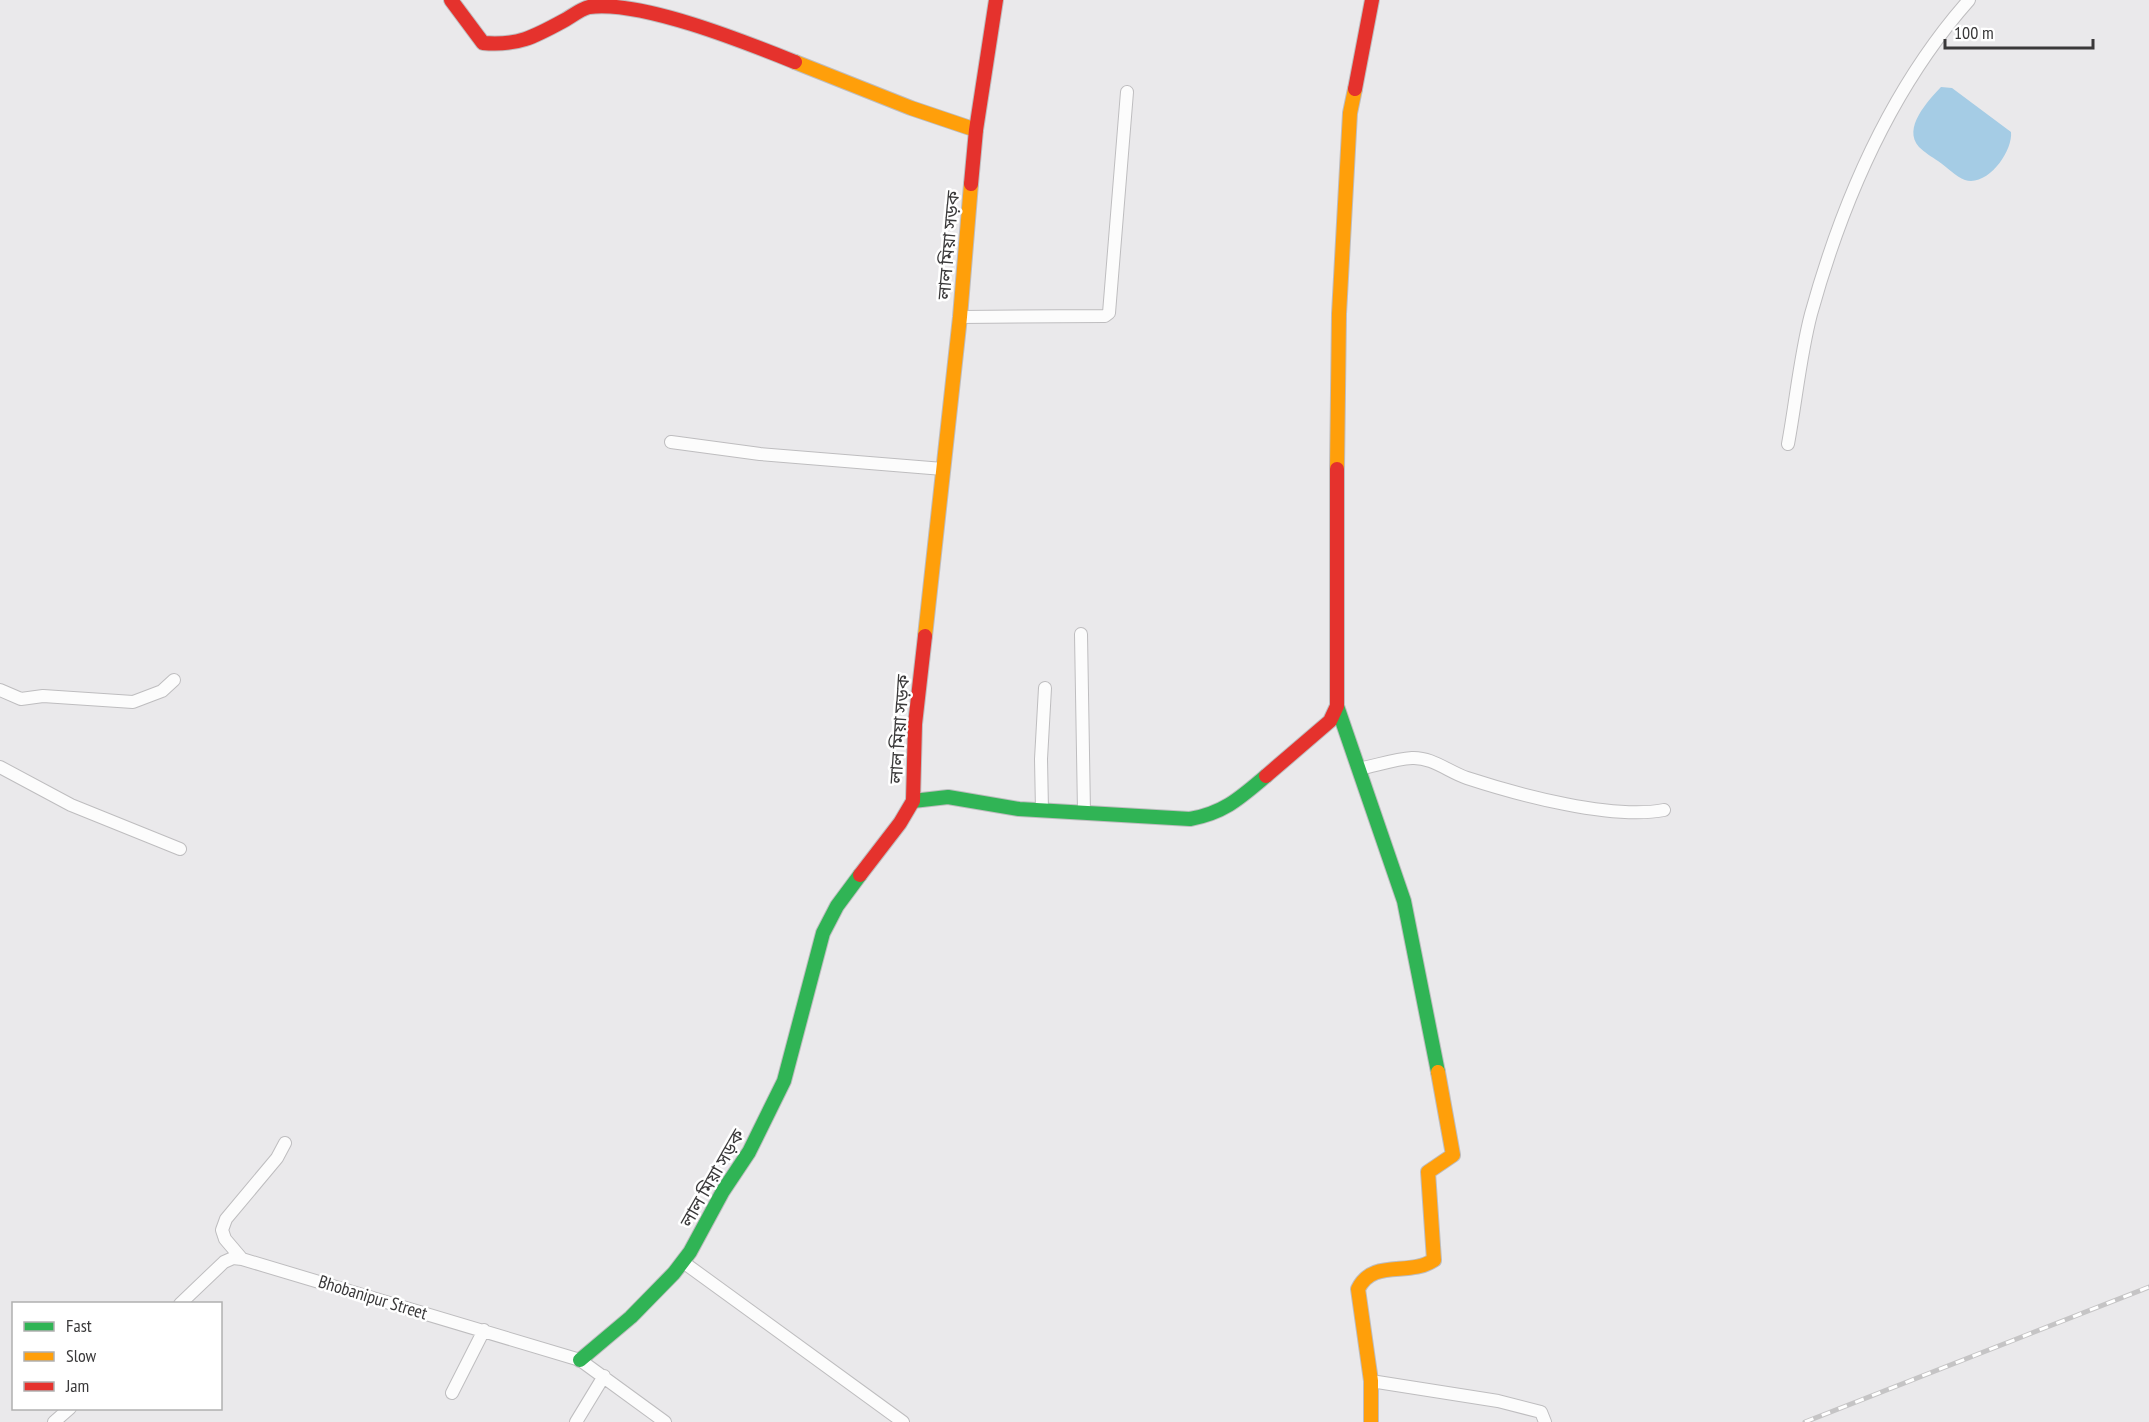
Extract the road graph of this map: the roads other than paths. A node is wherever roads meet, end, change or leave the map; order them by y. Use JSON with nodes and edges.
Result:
{"nodes":[{"id":1,"x":452,"y":0,"type":"edge"},
{"id":2,"x":996,"y":0,"type":"edge"},
{"id":3,"x":1372,"y":0,"type":"edge"},
{"id":4,"x":1968,"y":0,"type":"edge"},
{"id":5,"x":1126,"y":92,"type":"dead end"},
{"id":6,"x":976,"y":130,"type":"junction"},
{"id":7,"x":960,"y":317,"type":"junction"},
{"id":8,"x":671,"y":442,"type":"dead end"},
{"id":9,"x":1788,"y":444,"type":"dead end"},
{"id":10,"x":943,"y":469,"type":"junction"},
{"id":11,"x":1081,"y":634,"type":"dead end"},
{"id":12,"x":174,"y":680,"type":"dead end"},
{"id":13,"x":1045,"y":688,"type":"dead end"},
{"id":14,"x":0,"y":690,"type":"edge"},
{"id":15,"x":1337,"y":706,"type":"junction"},
{"id":16,"x":0,"y":767,"type":"edge"},
{"id":17,"x":1358,"y":769,"type":"junction"},
{"id":18,"x":913,"y":801,"type":"junction"},
{"id":19,"x":1042,"y":810,"type":"junction"},
{"id":20,"x":1664,"y":810,"type":"dead end"},
{"id":21,"x":1084,"y":812,"type":"junction"},
{"id":22,"x":180,"y":849,"type":"dead end"},
{"id":23,"x":285,"y":1143,"type":"dead end"},
{"id":24,"x":242,"y":1259,"type":"junction"},
{"id":25,"x":683,"y":1262,"type":"junction"},
{"id":26,"x":182,"y":1302,"type":"edge"},
{"id":27,"x":484,"y":1330,"type":"junction"},
{"id":28,"x":580,"y":1360,"type":"junction"},
{"id":29,"x":604,"y":1376,"type":"junction"},
{"id":30,"x":1371,"y":1381,"type":"junction"},
{"id":31,"x":452,"y":1393,"type":"dead end"},
{"id":32,"x":68,"y":1410,"type":"edge"},
{"id":33,"x":54,"y":1422,"type":"edge"},
{"id":34,"x":576,"y":1422,"type":"edge"},
{"id":35,"x":665,"y":1422,"type":"edge"},
{"id":36,"x":903,"y":1422,"type":"edge"},
{"id":37,"x":1371,"y":1422,"type":"edge"},
{"id":38,"x":1545,"y":1422,"type":"edge"}],
"edges":[{"from":1,"to":6,"type":"street"},
{"from":2,"to":6,"type":"street","name":"লাল মিয়া সড়ক"},
{"from":3,"to":15,"type":"street"},
{"from":4,"to":9,"type":"street"},
{"from":5,"to":7,"type":"street"},
{"from":6,"to":7,"type":"street","name":"লাল মিয়া সড়ক"},
{"from":7,"to":10,"type":"street","name":"লাল মিয়া সড়ক"},
{"from":8,"to":10,"type":"street"},
{"from":10,"to":18,"type":"street","name":"লাল মিয়া সড়ক"},
{"from":11,"to":21,"type":"street"},
{"from":12,"to":14,"type":"street"},
{"from":13,"to":19,"type":"street"},
{"from":15,"to":17,"type":"street"},
{"from":15,"to":21,"type":"street"},
{"from":16,"to":22,"type":"street"},
{"from":17,"to":20,"type":"street"},
{"from":17,"to":30,"type":"street"},
{"from":18,"to":19,"type":"street"},
{"from":18,"to":25,"type":"street","name":"লাল মিয়া সড়ক"},
{"from":19,"to":21,"type":"street"},
{"from":23,"to":24,"type":"street"},
{"from":24,"to":26,"type":"street"},
{"from":24,"to":27,"type":"street","name":"Bhobanipur Street"},
{"from":25,"to":28,"type":"street","name":"লাল মিয়া সড়ক"},
{"from":25,"to":36,"type":"street"},
{"from":27,"to":28,"type":"street","name":"Bhobanipur Street"},
{"from":27,"to":31,"type":"street"},
{"from":28,"to":29,"type":"street","name":"Bhobanipur Street"},
{"from":29,"to":34,"type":"street"},
{"from":29,"to":35,"type":"street","name":"Bhobanipur Street"},
{"from":30,"to":37,"type":"street"},
{"from":30,"to":38,"type":"street"},
{"from":32,"to":33,"type":"street"}]}
